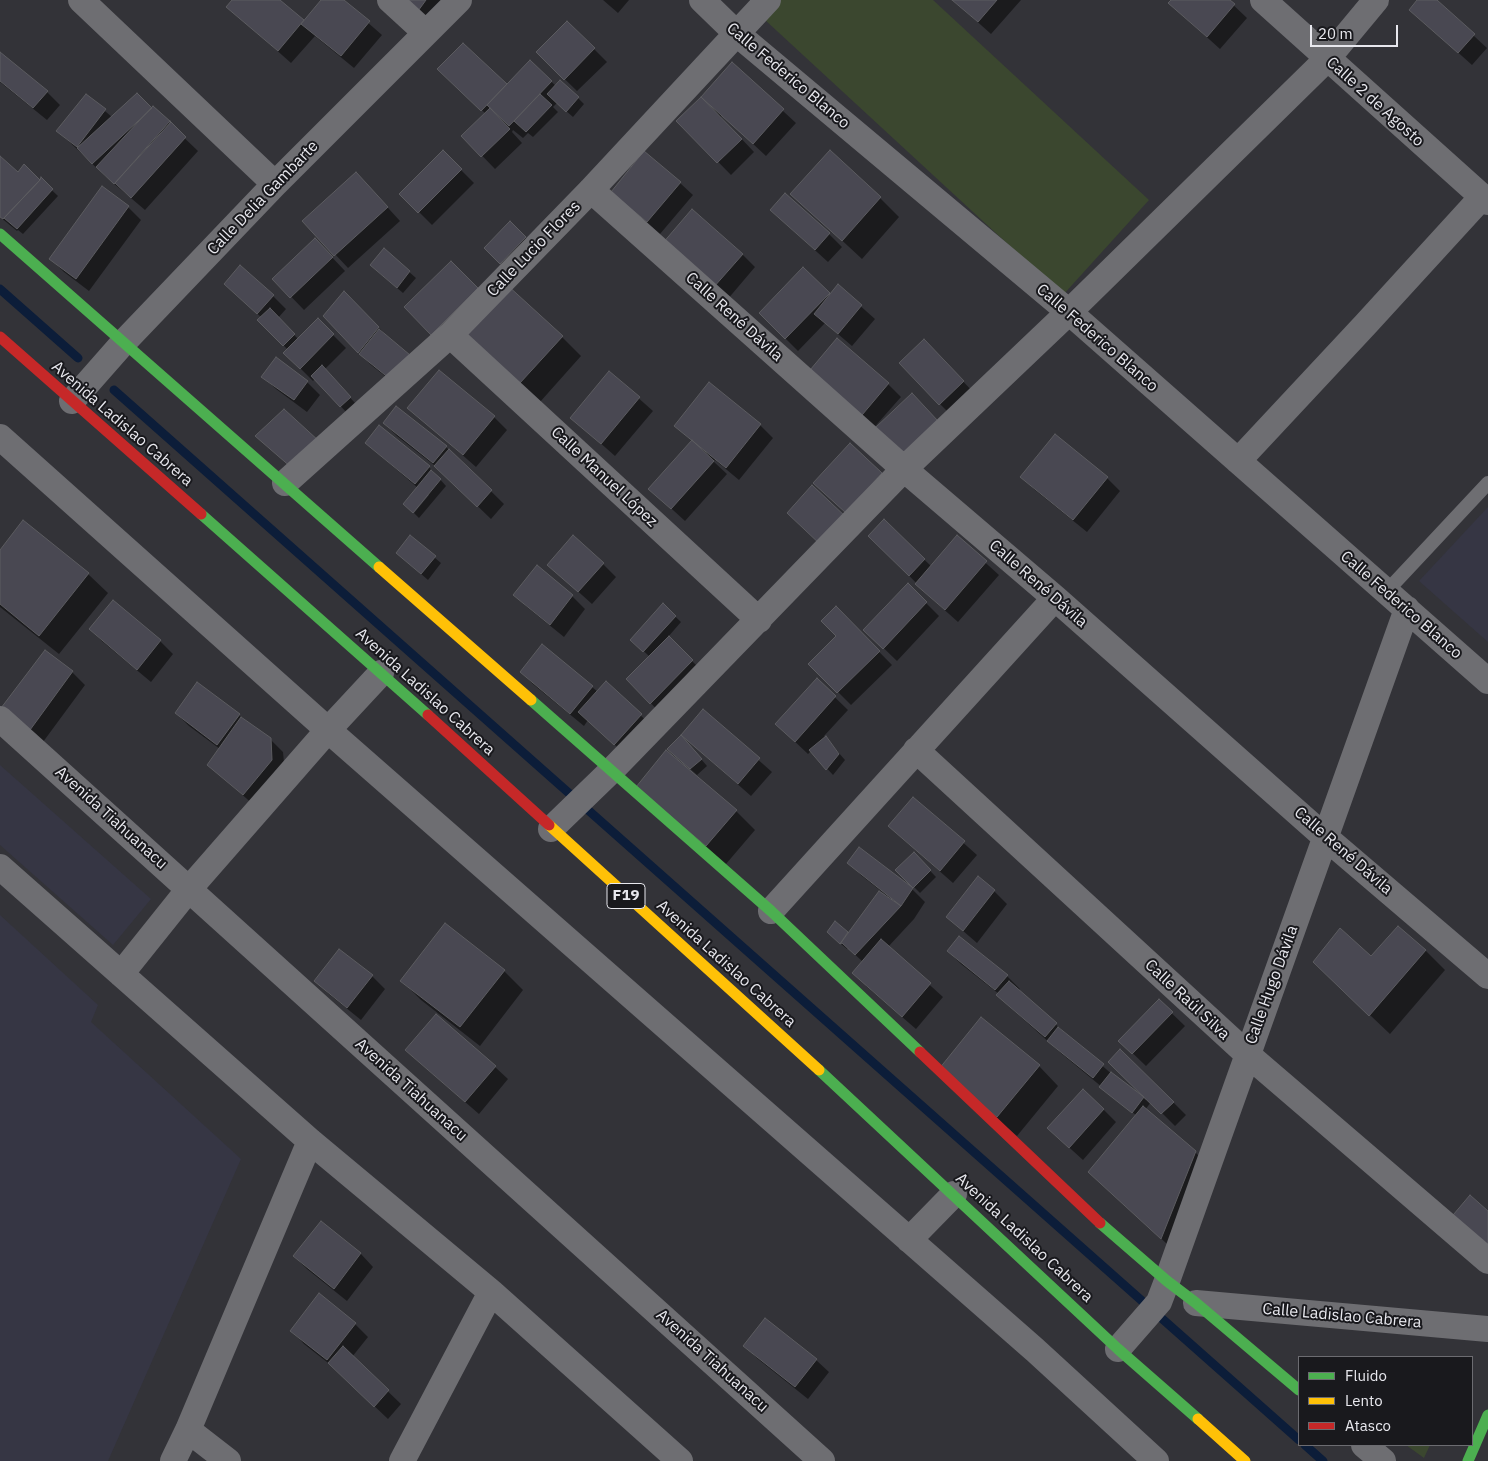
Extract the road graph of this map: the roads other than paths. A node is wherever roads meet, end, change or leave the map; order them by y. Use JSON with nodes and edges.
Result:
{"nodes":[{"id":1,"x":81,"y":0,"type":"edge"},
{"id":2,"x":390,"y":0,"type":"edge"},
{"id":3,"x":459,"y":0,"type":"edge"},
{"id":4,"x":702,"y":0,"type":"edge"},
{"id":5,"x":768,"y":0,"type":"edge"},
{"id":6,"x":1263,"y":0,"type":"edge"},
{"id":7,"x":1376,"y":0,"type":"edge"},
{"id":8,"x":426,"y":33,"type":"junction"},
{"id":9,"x":736,"y":33,"type":"junction"},
{"id":10,"x":1327,"y":59,"type":"junction"},
{"id":11,"x":275,"y":184,"type":"junction"},
{"id":12,"x":591,"y":190,"type":"junction"},
{"id":13,"x":1485,"y":200,"type":"edge"},
{"id":14,"x":0,"y":234,"type":"edge"},
{"id":15,"x":1068,"y":312,"type":"junction"},
{"id":16,"x":450,"y":335,"type":"junction"},
{"id":17,"x":0,"y":337,"type":"edge"},
{"id":18,"x":124,"y":343,"type":"junction"},
{"id":19,"x":72,"y":401,"type":"junction"},
{"id":20,"x":0,"y":437,"type":"edge"},
{"id":21,"x":1238,"y":461,"type":"junction"},
{"id":22,"x":904,"y":468,"type":"junction"},
{"id":23,"x":284,"y":482,"type":"junction"},
{"id":24,"x":1488,"y":483,"type":"edge"},
{"id":25,"x":1386,"y":592,"type":"junction"},
{"id":26,"x":1054,"y":598,"type":"junction"},
{"id":27,"x":1407,"y":610,"type":"junction"},
{"id":28,"x":758,"y":620,"type":"junction"},
{"id":29,"x":381,"y":673,"type":"junction"},
{"id":30,"x":1488,"y":681,"type":"edge"},
{"id":31,"x":0,"y":719,"type":"edge"},
{"id":32,"x":328,"y":730,"type":"junction"},
{"id":33,"x":916,"y":750,"type":"junction"},
{"id":34,"x":612,"y":770,"type":"junction"},
{"id":35,"x":560,"y":821,"type":"junction"},
{"id":36,"x":1325,"y":837,"type":"junction"},
{"id":37,"x":0,"y":867,"type":"edge"},
{"id":38,"x":189,"y":889,"type":"junction"},
{"id":39,"x":771,"y":911,"type":"junction"},
{"id":40,"x":121,"y":974,"type":"junction"},
{"id":41,"x":1488,"y":976,"type":"edge"},
{"id":42,"x":1247,"y":1054,"type":"junction"},
{"id":43,"x":310,"y":1141,"type":"junction"},
{"id":44,"x":954,"y":1194,"type":"junction"},
{"id":45,"x":909,"y":1240,"type":"junction"},
{"id":46,"x":1488,"y":1261,"type":"edge"},
{"id":47,"x":1163,"y":1291,"type":"junction"},
{"id":48,"x":490,"y":1292,"type":"junction"},
{"id":49,"x":1196,"y":1303,"type":"junction"},
{"id":50,"x":1488,"y":1329,"type":"edge"},
{"id":51,"x":1118,"y":1349,"type":"junction"},
{"id":52,"x":1298,"y":1389,"type":"edge"},
{"id":53,"x":1488,"y":1416,"type":"edge"},
{"id":54,"x":188,"y":1430,"type":"junction"},
{"id":55,"x":1365,"y":1446,"type":"edge"},
{"id":56,"x":173,"y":1461,"type":"edge"},
{"id":57,"x":228,"y":1461,"type":"edge"},
{"id":58,"x":402,"y":1461,"type":"edge"},
{"id":59,"x":680,"y":1461,"type":"edge"},
{"id":60,"x":822,"y":1461,"type":"edge"},
{"id":61,"x":1156,"y":1461,"type":"edge"},
{"id":62,"x":1245,"y":1461,"type":"edge"},
{"id":63,"x":1383,"y":1461,"type":"edge"},
{"id":64,"x":1468,"y":1461,"type":"edge"}],
"edges":[{"from":1,"to":11,"type":"street"},
{"from":2,"to":8,"type":"street"},
{"from":3,"to":8,"type":"street","name":"Calle Delia Gambarte"},
{"from":4,"to":9,"type":"street","name":"Calle Federico Blanco"},
{"from":5,"to":9,"type":"street","name":"Calle Lucio Flores"},
{"from":6,"to":10,"type":"street","name":"Calle 2 de Agosto"},
{"from":7,"to":10,"type":"street"},
{"from":8,"to":11,"type":"street","name":"Calle Delia Gambarte"},
{"from":9,"to":12,"type":"street","name":"Calle Lucio Flores"},
{"from":9,"to":15,"type":"street","name":"Calle Federico Blanco"},
{"from":10,"to":13,"type":"street","name":"Calle 2 de Agosto"},
{"from":10,"to":15,"type":"street"},
{"from":11,"to":18,"type":"street","name":"Calle Delia Gambarte"},
{"from":12,"to":16,"type":"street","name":"Calle Lucio Flores"},
{"from":12,"to":22,"type":"street","name":"Calle René Dávila"},
{"from":13,"to":21,"type":"street"},
{"from":14,"to":18,"type":"main road"},
{"from":15,"to":21,"type":"street","name":"Calle Federico Blanco"},
{"from":15,"to":22,"type":"street"},
{"from":16,"to":23,"type":"street","name":"Calle Lucio Flores"},
{"from":16,"to":28,"type":"street","name":"Calle Manuel López"},
{"from":17,"to":19,"type":"main road","name":"Avenida Ladislao Cabrera","number":"F19"},
{"from":18,"to":19,"type":"street","name":"Calle Delia Gambarte"},
{"from":18,"to":23,"type":"main road"},
{"from":19,"to":29,"type":"main road","name":"Avenida Ladislao Cabrera","number":"F19"},
{"from":20,"to":32,"type":"street"},
{"from":21,"to":25,"type":"street","name":"Calle Federico Blanco"},
{"from":22,"to":26,"type":"street","name":"Calle René Dávila"},
{"from":22,"to":28,"type":"street"},
{"from":23,"to":34,"type":"main road"},
{"from":24,"to":25,"type":"lane"},
{"from":25,"to":27,"type":"street","name":"Calle Federico Blanco"},
{"from":26,"to":33,"type":"street"},
{"from":26,"to":36,"type":"street","name":"Calle René Dávila"},
{"from":27,"to":30,"type":"street","name":"Calle Federico Blanco"},
{"from":27,"to":36,"type":"street","name":"Calle Hugo Dávila"},
{"from":28,"to":34,"type":"street"},
{"from":29,"to":32,"type":"street"},
{"from":29,"to":35,"type":"main road","name":"Avenida Ladislao Cabrera","number":"F19"},
{"from":31,"to":38,"type":"street","name":"Avenida Tiahuanacu"},
{"from":32,"to":38,"type":"street"},
{"from":32,"to":45,"type":"street"},
{"from":33,"to":39,"type":"street"},
{"from":33,"to":42,"type":"street","name":"Calle Raúl Silva"},
{"from":34,"to":35,"type":"street"},
{"from":34,"to":39,"type":"main road"},
{"from":35,"to":44,"type":"main road","name":"Avenida Ladislao Cabrera","number":"F19"},
{"from":36,"to":41,"type":"street","name":"Calle René Dávila"},
{"from":36,"to":42,"type":"street","name":"Calle Hugo Dávila"},
{"from":37,"to":40,"type":"street"},
{"from":38,"to":40,"type":"street"},
{"from":38,"to":60,"type":"street","name":"Avenida Tiahuanacu"},
{"from":39,"to":47,"type":"main road"},
{"from":40,"to":43,"type":"street"},
{"from":42,"to":46,"type":"street","name":"Calle Raúl Silva"},
{"from":42,"to":47,"type":"street","name":"Calle Hugo Dávila"},
{"from":43,"to":48,"type":"street"},
{"from":43,"to":54,"type":"street"},
{"from":44,"to":45,"type":"street"},
{"from":44,"to":51,"type":"main road","name":"Avenida Ladislao Cabrera","number":"F19"},
{"from":45,"to":61,"type":"street"},
{"from":47,"to":49,"type":"main road"},
{"from":47,"to":51,"type":"street","name":"Calle Hugo Dávila"},
{"from":48,"to":58,"type":"street"},
{"from":48,"to":59,"type":"street"},
{"from":49,"to":50,"type":"street","name":"Calle Ladislao Cabrera"},
{"from":49,"to":52,"type":"main road"},
{"from":51,"to":62,"type":"main road","name":"Avenida Ladislao Cabrera","number":"F19"},
{"from":53,"to":64,"type":"main road"},
{"from":54,"to":56,"type":"street"},
{"from":54,"to":57,"type":"street"},
{"from":55,"to":63,"type":"street"}]}
